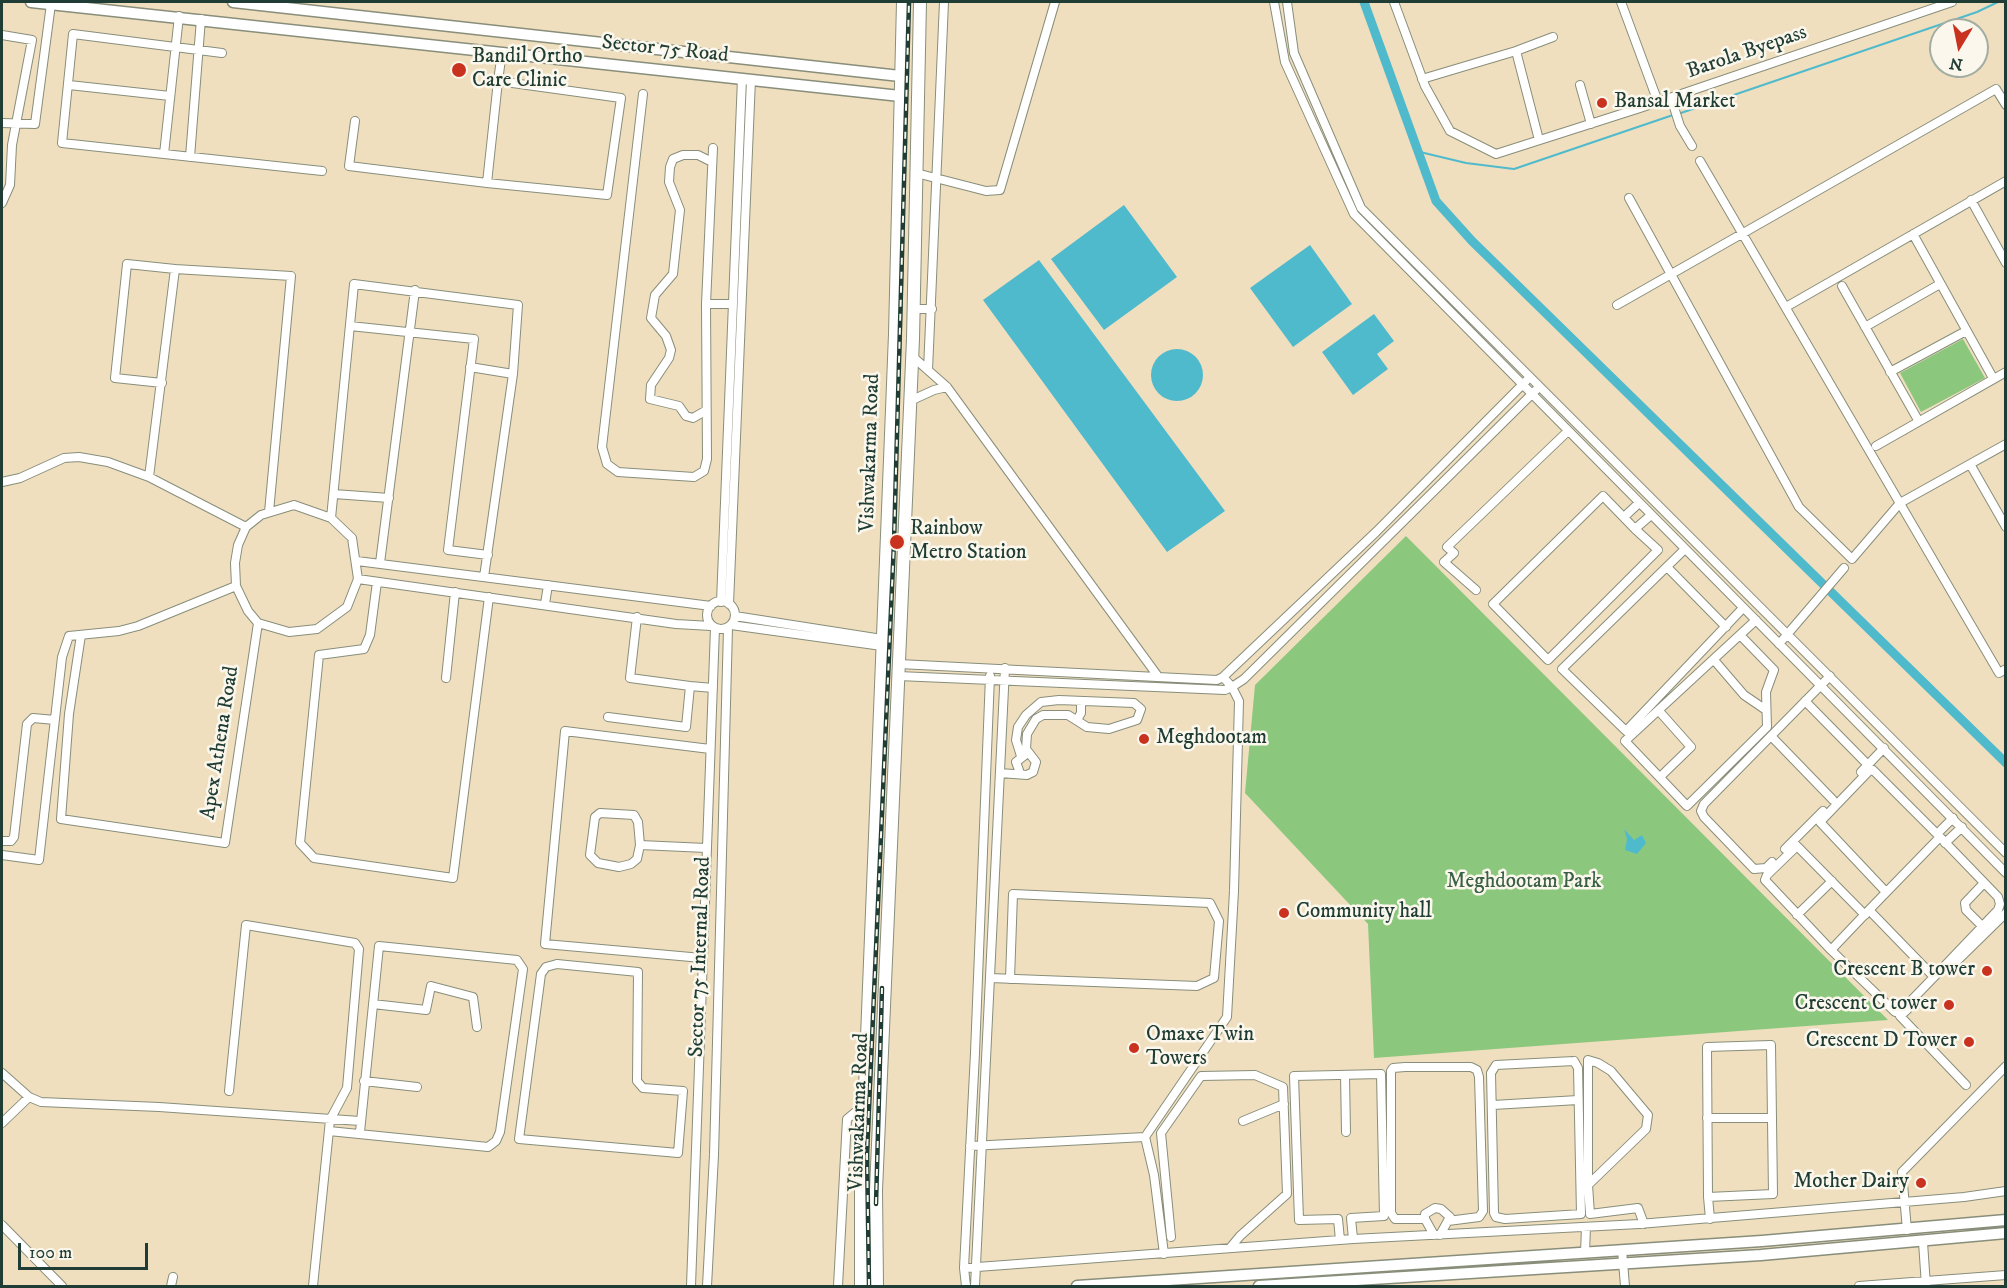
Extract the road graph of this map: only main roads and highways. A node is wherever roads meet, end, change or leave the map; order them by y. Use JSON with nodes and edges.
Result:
{"nodes":[{"id":1,"x":903,"y":2,"type":"edge"},
{"id":2,"x":920,"y":2,"type":"edge"},
{"id":3,"x":888,"y":906,"type":"junction"},
{"id":4,"x":873,"y":907,"type":"junction"},
{"id":5,"x":887,"y":938,"type":"junction"},
{"id":6,"x":871,"y":941,"type":"junction"},
{"id":7,"x":861,"y":1287,"type":"edge"},
{"id":8,"x":877,"y":1287,"type":"edge"}],
"edges":[{"from":1,"to":4,"type":"main road","name":"Vishwakarma Road"},
{"from":2,"to":3,"type":"main road","name":"Vishwakarma Road"},
{"from":3,"to":4,"type":"main road"},
{"from":3,"to":5,"type":"main road","name":"Vishwakarma Road"},
{"from":4,"to":6,"type":"main road","name":"Vishwakarma Road"},
{"from":5,"to":6,"type":"main road"},
{"from":5,"to":8,"type":"main road","name":"Vishwakarma Road"},
{"from":6,"to":7,"type":"main road","name":"Vishwakarma Road"}]}
